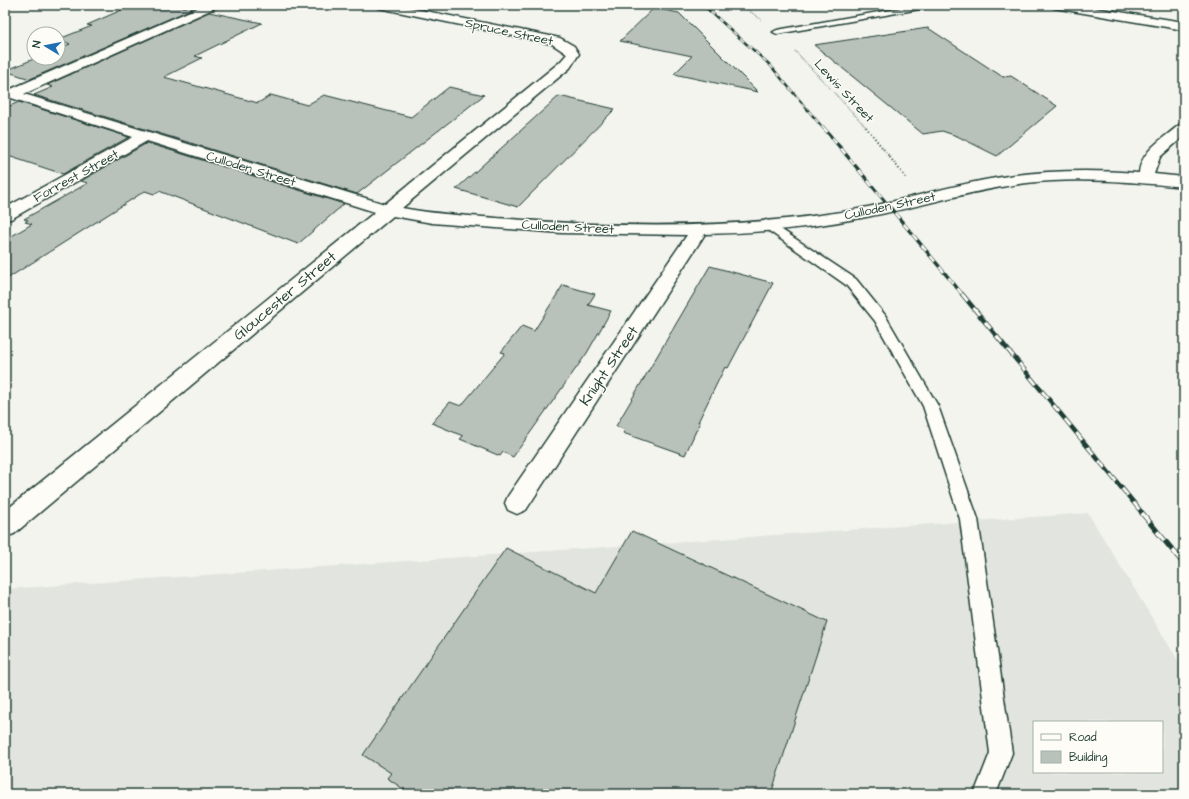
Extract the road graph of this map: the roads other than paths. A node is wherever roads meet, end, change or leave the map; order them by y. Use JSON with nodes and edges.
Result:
{"nodes":[{"id":1,"x":213,"y":5,"type":"edge"},
{"id":2,"x":379,"y":5,"type":"edge"},
{"id":3,"x":931,"y":5,"type":"edge"},
{"id":4,"x":1054,"y":5,"type":"edge"},
{"id":5,"x":1184,"y":26,"type":"edge"},
{"id":6,"x":777,"y":32,"type":"road end"},
{"id":7,"x":565,"y":65,"type":"joint"},
{"id":8,"x":9,"y":93,"type":"edge"},
{"id":9,"x":1184,"y":128,"type":"edge"},
{"id":10,"x":146,"y":136,"type":"junction"},
{"id":11,"x":1146,"y":178,"type":"junction"},
{"id":12,"x":1184,"y":182,"type":"edge"},
{"id":13,"x":388,"y":211,"type":"junction"},
{"id":14,"x":5,"y":216,"type":"edge"},
{"id":15,"x":766,"y":224,"type":"junction"},
{"id":16,"x":700,"y":229,"type":"junction"},
{"id":17,"x":517,"y":503,"type":"dead end"},
{"id":18,"x":5,"y":526,"type":"edge"},
{"id":19,"x":985,"y":794,"type":"edge"}],
"edges":[{"from":1,"to":8,"type":"street"},
{"from":2,"to":7,"type":"street","name":"Spruce Street"},
{"from":3,"to":6,"type":"lane"},
{"from":4,"to":5,"type":"street"},
{"from":7,"to":13,"type":"street","name":"Gloucester Street"},
{"from":8,"to":10,"type":"street","name":"Culloden Street"},
{"from":9,"to":11,"type":"street"},
{"from":10,"to":13,"type":"street","name":"Culloden Street"},
{"from":10,"to":14,"type":"street","name":"Forrest Street"},
{"from":11,"to":12,"type":"street"},
{"from":11,"to":15,"type":"street","name":"Culloden Street"},
{"from":13,"to":16,"type":"street","name":"Culloden Street"},
{"from":13,"to":18,"type":"street","name":"Gloucester Street"},
{"from":15,"to":16,"type":"street","name":"Culloden Street"},
{"from":15,"to":19,"type":"lane"},
{"from":16,"to":17,"type":"street","name":"Knight Street"}]}
